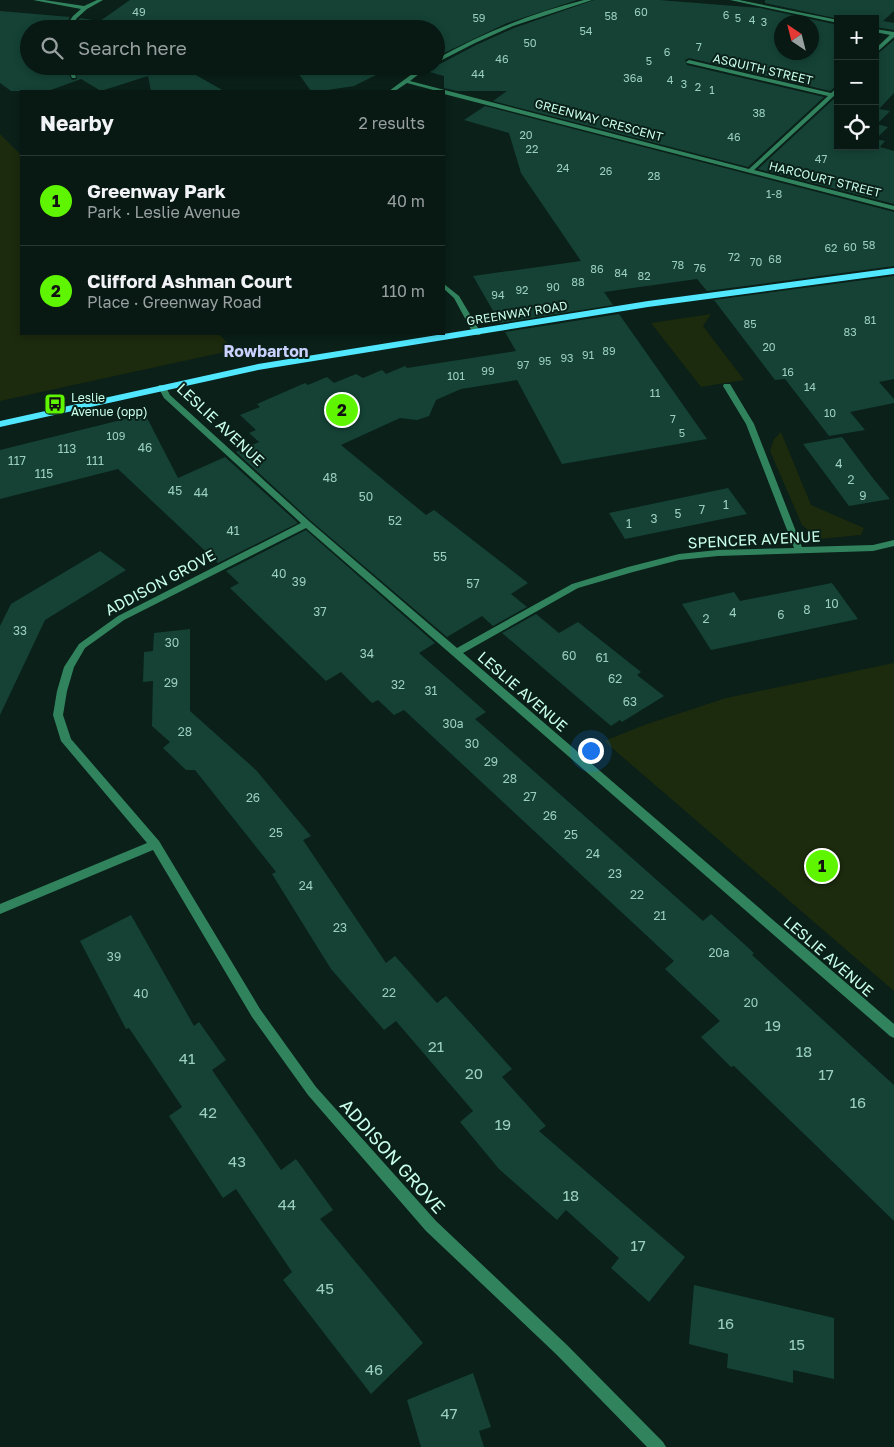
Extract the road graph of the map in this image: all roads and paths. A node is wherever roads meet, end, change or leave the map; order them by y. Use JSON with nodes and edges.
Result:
{"nodes":[{"id":1,"x":36,"y":0,"type":"edge"},
{"id":2,"x":101,"y":0,"type":"edge"},
{"id":3,"x":590,"y":0,"type":"edge"},
{"id":4,"x":732,"y":0,"type":"edge"},
{"id":5,"x":85,"y":8,"type":"junction"},
{"id":6,"x":72,"y":20,"type":"edge"},
{"id":7,"x":834,"y":21,"type":"edge"},
{"id":8,"x":879,"y":31,"type":"edge"},
{"id":9,"x":894,"y":34,"type":"edge"},
{"id":10,"x":879,"y":48,"type":"edge"},
{"id":11,"x":445,"y":56,"type":"edge"},
{"id":12,"x":689,"y":62,"type":"dead end"},
{"id":13,"x":415,"y":75,"type":"edge"},
{"id":14,"x":405,"y":82,"type":"junction"},
{"id":15,"x":393,"y":90,"type":"edge"},
{"id":16,"x":439,"y":90,"type":"edge"},
{"id":17,"x":445,"y":92,"type":"edge"},
{"id":18,"x":832,"y":95,"type":"joint"},
{"id":19,"x":750,"y":171,"type":"junction"},
{"id":20,"x":894,"y":208,"type":"edge"},
{"id":21,"x":894,"y":271,"type":"edge"},
{"id":22,"x":445,"y":287,"type":"edge"},
{"id":23,"x":477,"y":333,"type":"junction"},
{"id":24,"x":726,"y":386,"type":"dead end"},
{"id":25,"x":162,"y":387,"type":"junction"},
{"id":26,"x":0,"y":424,"type":"edge"},
{"id":27,"x":307,"y":524,"type":"junction"},
{"id":28,"x":894,"y":543,"type":"edge"},
{"id":29,"x":799,"y":550,"type":"junction"},
{"id":30,"x":456,"y":653,"type":"junction"},
{"id":31,"x":155,"y":844,"type":"junction"},
{"id":32,"x":0,"y":909,"type":"edge"},
{"id":33,"x":894,"y":1032,"type":"edge"},
{"id":34,"x":658,"y":1447,"type":"edge"}],
"edges":[{"from":1,"to":5,"type":"street"},
{"from":2,"to":5,"type":"street"},
{"from":3,"to":11,"type":"street"},
{"from":4,"to":7,"type":"street"},
{"from":5,"to":6,"type":"street"},
{"from":8,"to":9,"type":"street"},
{"from":9,"to":10,"type":"street"},
{"from":12,"to":18,"type":"street","name":"ASQUITH STREET"},
{"from":13,"to":14,"type":"street"},
{"from":14,"to":15,"type":"street"},
{"from":14,"to":16,"type":"street","name":"GREENWAY CRESCENT"},
{"from":17,"to":19,"type":"street","name":"GREENWAY CRESCENT"},
{"from":18,"to":19,"type":"street"},
{"from":19,"to":20,"type":"street","name":"HARCOURT STREET"},
{"from":21,"to":23,"type":"main road","name":"GREENWAY ROAD"},
{"from":22,"to":23,"type":"street"},
{"from":23,"to":25,"type":"main road","name":"GREENWAY ROAD"},
{"from":24,"to":29,"type":"street"},
{"from":25,"to":26,"type":"main road","name":"GREENWAY ROAD"},
{"from":25,"to":27,"type":"street","name":"LESLIE AVENUE"},
{"from":27,"to":30,"type":"street","name":"LESLIE AVENUE"},
{"from":27,"to":31,"type":"street","name":"ADDISON GROVE"},
{"from":28,"to":29,"type":"street","name":"SPENCER AVENUE"},
{"from":29,"to":30,"type":"street","name":"SPENCER AVENUE"},
{"from":30,"to":33,"type":"street","name":"LESLIE AVENUE"},
{"from":31,"to":32,"type":"street"},
{"from":31,"to":34,"type":"street","name":"ADDISON GROVE"}]}
